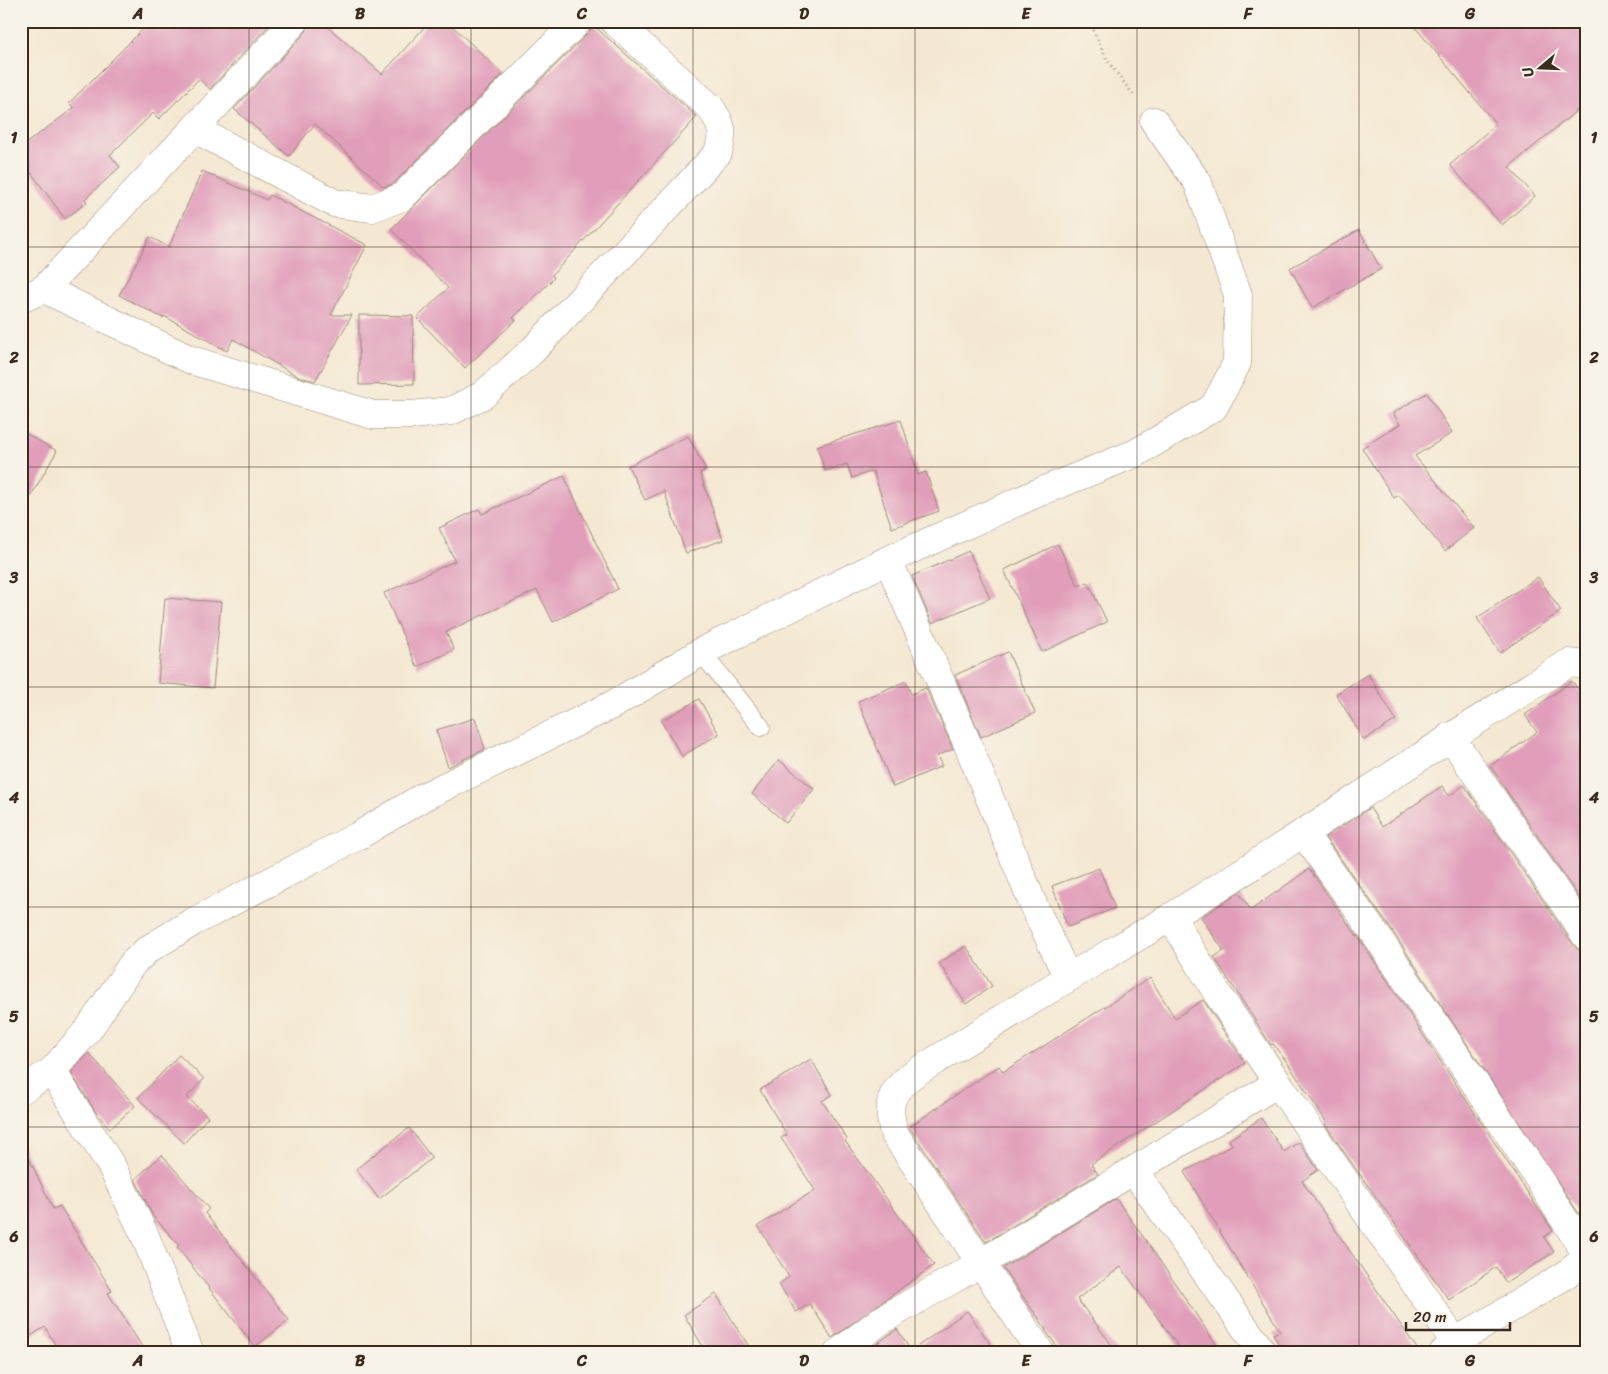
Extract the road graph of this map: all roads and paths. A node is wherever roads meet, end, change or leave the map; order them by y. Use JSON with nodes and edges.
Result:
{"nodes":[{"id":1,"x":295,"y":21,"type":"edge"},
{"id":2,"x":578,"y":21,"type":"edge"},
{"id":3,"x":614,"y":21,"type":"edge"},
{"id":4,"x":1089,"y":21,"type":"edge"},
{"id":5,"x":1154,"y":121,"type":"joint"},
{"id":6,"x":195,"y":129,"type":"junction"},
{"id":7,"x":33,"y":294,"type":"edge"},
{"id":8,"x":888,"y":560,"type":"junction"},
{"id":9,"x":701,"y":652,"type":"junction"},
{"id":10,"x":1587,"y":665,"type":"edge"},
{"id":11,"x":761,"y":727,"type":"dead end"},
{"id":12,"x":1450,"y":736,"type":"junction"},
{"id":13,"x":1304,"y":834,"type":"junction"},
{"id":14,"x":1171,"y":917,"type":"junction"},
{"id":15,"x":1587,"y":937,"type":"edge"},
{"id":16,"x":1068,"y":978,"type":"junction"},
{"id":17,"x":52,"y":1072,"type":"junction"},
{"id":18,"x":1278,"y":1083,"type":"junction"},
{"id":19,"x":21,"y":1090,"type":"edge"},
{"id":20,"x":1134,"y":1171,"type":"junction"},
{"id":21,"x":1587,"y":1256,"type":"edge"},
{"id":22,"x":981,"y":1263,"type":"junction"},
{"id":23,"x":1449,"y":1348,"type":"edge"},
{"id":24,"x":190,"y":1353,"type":"edge"},
{"id":25,"x":838,"y":1353,"type":"edge"},
{"id":26,"x":1041,"y":1353,"type":"edge"},
{"id":27,"x":1262,"y":1353,"type":"edge"}],
"edges":[{"from":1,"to":6,"type":"street"},
{"from":2,"to":6,"type":"street"},
{"from":3,"to":7,"type":"street"},
{"from":4,"to":5,"type":"path"},
{"from":5,"to":8,"type":"street"},
{"from":6,"to":7,"type":"street"},
{"from":8,"to":9,"type":"street"},
{"from":8,"to":16,"type":"street"},
{"from":9,"to":11,"type":"lane"},
{"from":9,"to":17,"type":"street"},
{"from":10,"to":12,"type":"street"},
{"from":12,"to":13,"type":"street"},
{"from":12,"to":15,"type":"street"},
{"from":13,"to":14,"type":"street"},
{"from":13,"to":21,"type":"street"},
{"from":14,"to":16,"type":"street"},
{"from":14,"to":18,"type":"street"},
{"from":16,"to":22,"type":"street"},
{"from":17,"to":19,"type":"street"},
{"from":17,"to":24,"type":"street"},
{"from":18,"to":20,"type":"street"},
{"from":18,"to":23,"type":"street"},
{"from":20,"to":22,"type":"street"},
{"from":20,"to":27,"type":"street"},
{"from":21,"to":23,"type":"street"},
{"from":22,"to":25,"type":"street"},
{"from":22,"to":26,"type":"street"}]}
